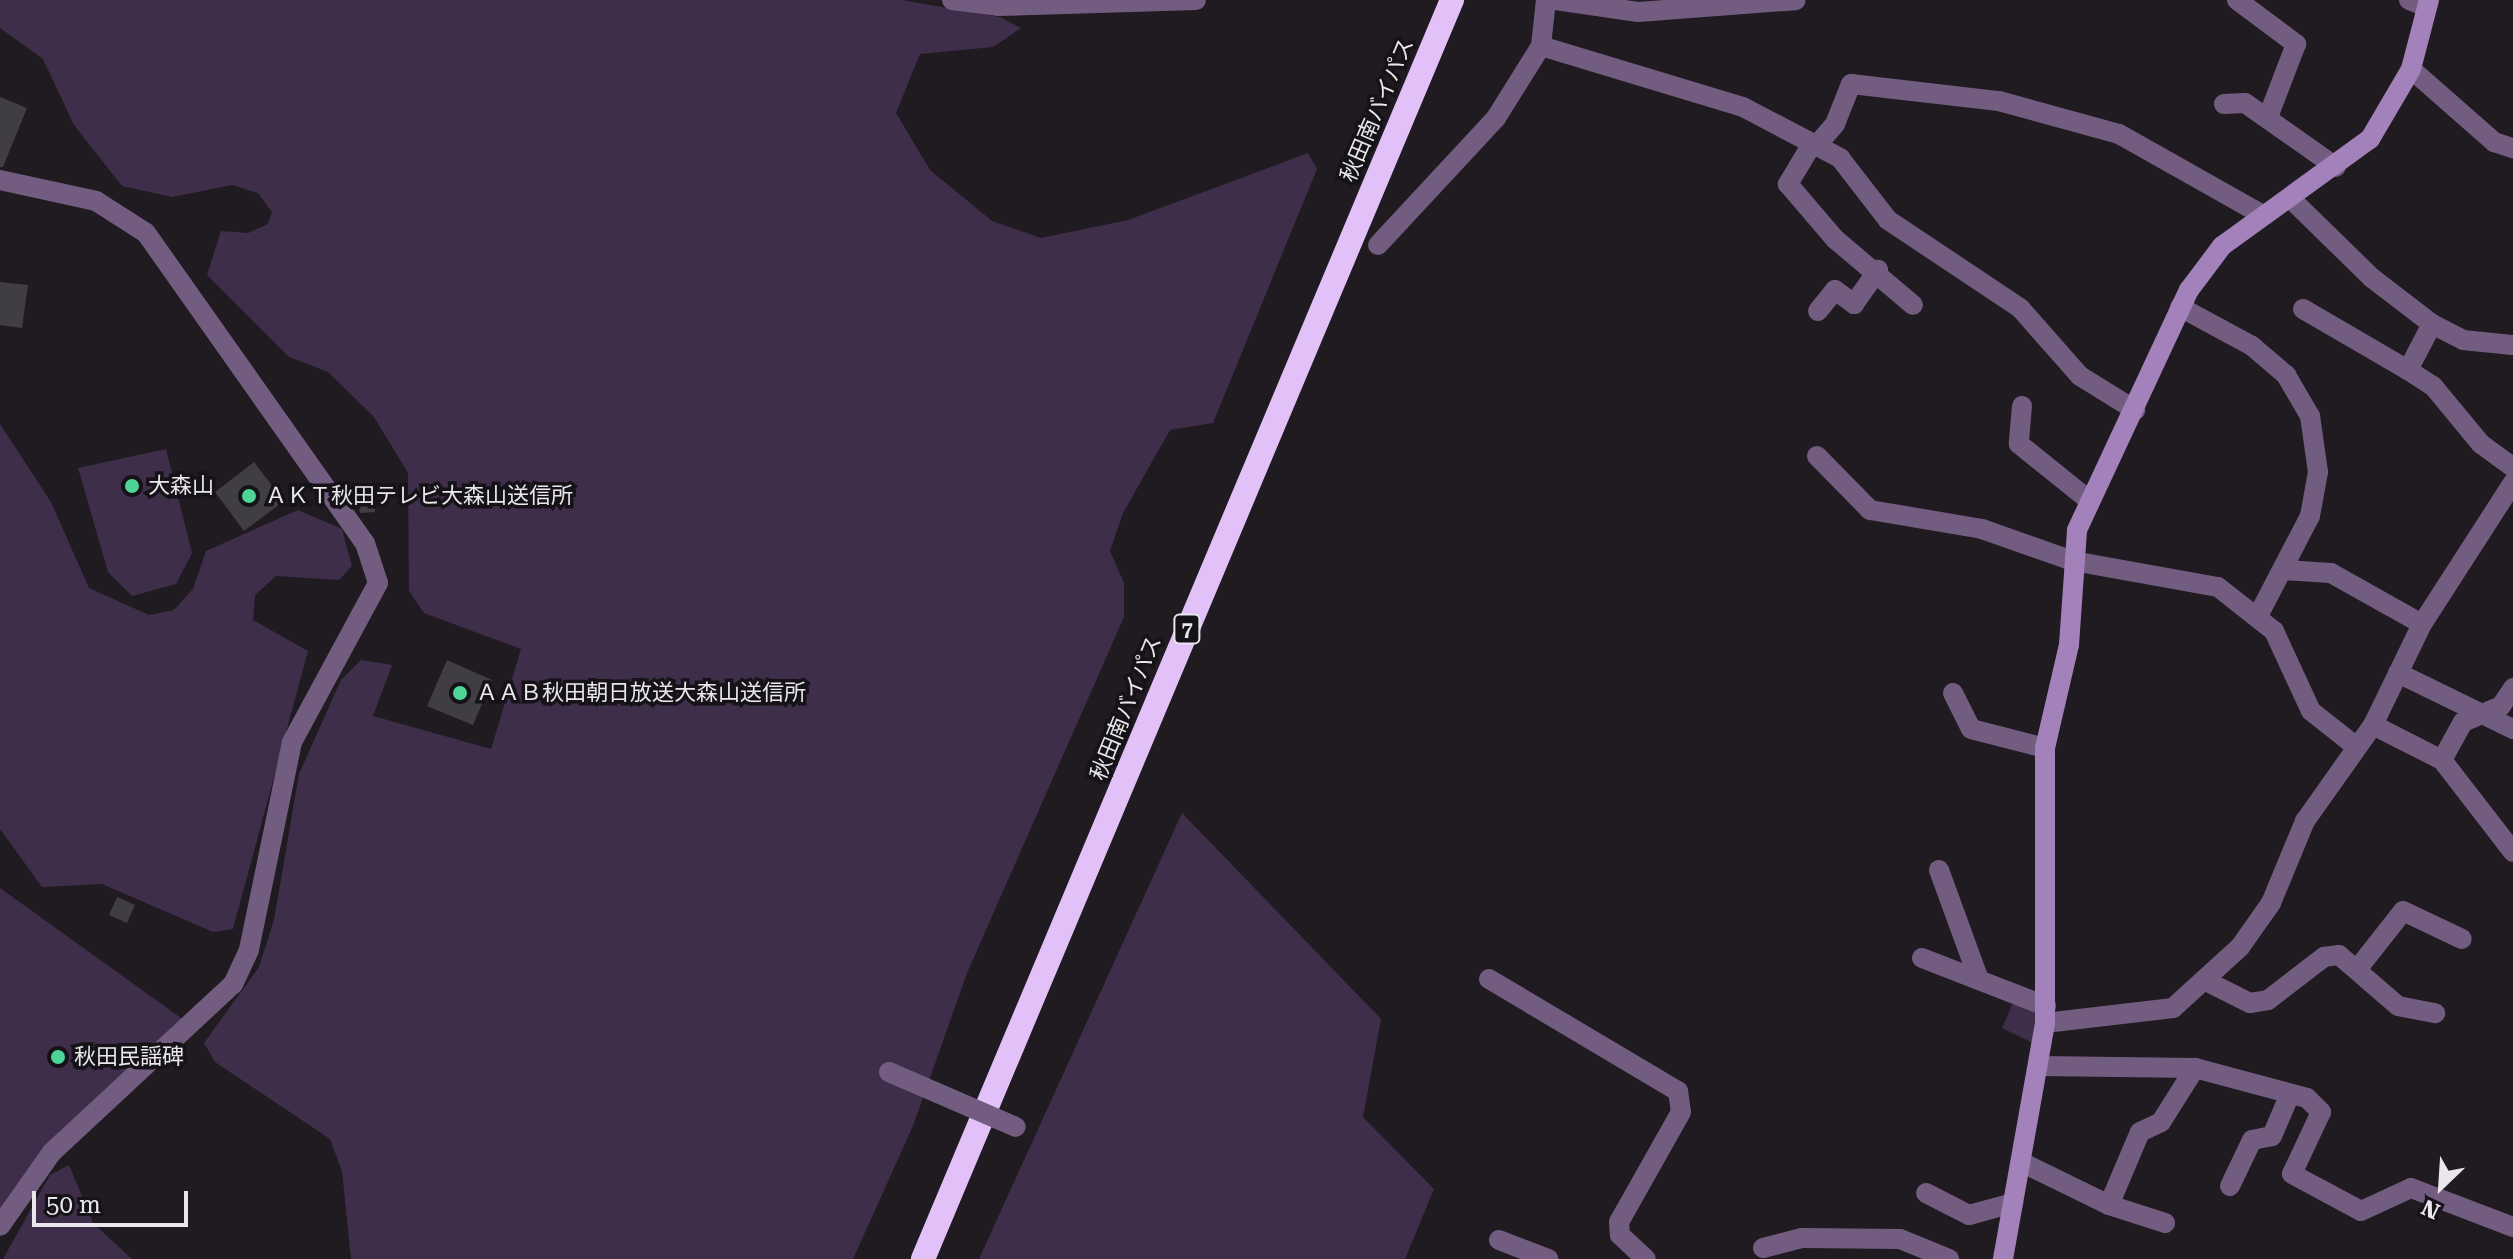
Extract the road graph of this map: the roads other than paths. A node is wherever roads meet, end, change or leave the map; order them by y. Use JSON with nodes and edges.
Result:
{"nodes":[{"id":1,"x":952,"y":0,"type":"edge"},
{"id":2,"x":1196,"y":0,"type":"edge"},
{"id":3,"x":1452,"y":0,"type":"edge"},
{"id":4,"x":1546,"y":0,"type":"edge"},
{"id":5,"x":1556,"y":0,"type":"edge"},
{"id":6,"x":1656,"y":0,"type":"edge"},
{"id":7,"x":1796,"y":0,"type":"edge"},
{"id":8,"x":2237,"y":0,"type":"edge"},
{"id":9,"x":2422,"y":2,"type":"edge"},
{"id":10,"x":1638,"y":12,"type":"junction"},
{"id":11,"x":1541,"y":46,"type":"junction"},
{"id":12,"x":2411,"y":69,"type":"junction"},
{"id":13,"x":2224,"y":104,"type":"dead end"},
{"id":14,"x":2268,"y":117,"type":"junction"},
{"id":15,"x":1814,"y":145,"type":"junction"},
{"id":16,"x":2513,"y":148,"type":"edge"},
{"id":17,"x":2336,"y":167,"type":"junction"},
{"id":18,"x":0,"y":180,"type":"edge"},
{"id":19,"x":2290,"y":198,"type":"junction"},
{"id":20,"x":2263,"y":215,"type":"junction"},
{"id":21,"x":1378,"y":245,"type":"dead end"},
{"id":22,"x":1878,"y":270,"type":"junction"},
{"id":23,"x":1913,"y":305,"type":"dead end"},
{"id":24,"x":2180,"y":307,"type":"junction"},
{"id":25,"x":2303,"y":309,"type":"dead end"},
{"id":26,"x":1818,"y":311,"type":"dead end"},
{"id":27,"x":2432,"y":324,"type":"junction"},
{"id":28,"x":2513,"y":345,"type":"edge"},
{"id":29,"x":2408,"y":370,"type":"junction"},
{"id":30,"x":2022,"y":406,"type":"dead end"},
{"id":31,"x":2135,"y":410,"type":"junction"},
{"id":32,"x":1817,"y":456,"type":"dead end"},
{"id":33,"x":2513,"y":467,"type":"edge"},
{"id":34,"x":2513,"y":483,"type":"edge"},
{"id":35,"x":2090,"y":501,"type":"junction"},
{"id":36,"x":2073,"y":561,"type":"junction"},
{"id":37,"x":2284,"y":570,"type":"junction"},
{"id":38,"x":2258,"y":616,"type":"junction"},
{"id":39,"x":2422,"y":624,"type":"junction"},
{"id":40,"x":2398,"y":673,"type":"junction"},
{"id":41,"x":2513,"y":688,"type":"edge"},
{"id":42,"x":1953,"y":693,"type":"dead end"},
{"id":43,"x":2485,"y":716,"type":"junction"},
{"id":44,"x":2373,"y":725,"type":"junction"},
{"id":45,"x":2513,"y":729,"type":"edge"},
{"id":46,"x":2353,"y":744,"type":"junction"},
{"id":47,"x":2045,"y":748,"type":"junction"},
{"id":48,"x":2442,"y":760,"type":"junction"},
{"id":49,"x":2513,"y":852,"type":"edge"},
{"id":50,"x":1939,"y":870,"type":"dead end"},
{"id":51,"x":2462,"y":939,"type":"dead end"},
{"id":52,"x":1922,"y":958,"type":"dead end"},
{"id":53,"x":2359,"y":967,"type":"junction"},
{"id":54,"x":1489,"y":979,"type":"dead end"},
{"id":55,"x":1979,"y":980,"type":"junction"},
{"id":56,"x":2206,"y":981,"type":"junction"},
{"id":57,"x":2435,"y":1013,"type":"dead end"},
{"id":58,"x":2045,"y":1015,"type":"junction"},
{"id":59,"x":2039,"y":1066,"type":"junction"},
{"id":60,"x":2195,"y":1068,"type":"junction"},
{"id":61,"x":889,"y":1072,"type":"dead end"},
{"id":62,"x":2290,"y":1094,"type":"junction"},
{"id":63,"x":1016,"y":1127,"type":"dead end"},
{"id":64,"x":2021,"y":1162,"type":"junction"},
{"id":65,"x":2230,"y":1186,"type":"dead end"},
{"id":66,"x":1926,"y":1193,"type":"dead end"},
{"id":67,"x":2013,"y":1203,"type":"junction"},
{"id":68,"x":2109,"y":1205,"type":"junction"},
{"id":69,"x":2165,"y":1223,"type":"dead end"},
{"id":70,"x":0,"y":1226,"type":"edge"},
{"id":71,"x":2513,"y":1227,"type":"edge"},
{"id":72,"x":1499,"y":1240,"type":"dead end"},
{"id":73,"x":1763,"y":1248,"type":"dead end"},
{"id":74,"x":923,"y":1259,"type":"edge"},
{"id":75,"x":1548,"y":1259,"type":"edge"},
{"id":76,"x":1646,"y":1259,"type":"edge"},
{"id":77,"x":1949,"y":1259,"type":"edge"},
{"id":78,"x":2003,"y":1259,"type":"edge"}],
"edges":[{"from":1,"to":2,"type":"street"},
{"from":3,"to":74,"type":"highway","name":"秋田南バイパス","number":"7"},
{"from":4,"to":11,"type":"street"},
{"from":5,"to":10,"type":"street"},
{"from":6,"to":10,"type":"street"},
{"from":7,"to":10,"type":"street"},
{"from":8,"to":14,"type":"street"},
{"from":9,"to":12,"type":"street"},
{"from":11,"to":15,"type":"street"},
{"from":11,"to":21,"type":"street"},
{"from":12,"to":16,"type":"street"},
{"from":12,"to":17,"type":"street"},
{"from":13,"to":14,"type":"street"},
{"from":14,"to":17,"type":"street"},
{"from":15,"to":20,"type":"street"},
{"from":15,"to":22,"type":"street"},
{"from":15,"to":31,"type":"street"},
{"from":17,"to":19,"type":"street"},
{"from":18,"to":70,"type":"street"},
{"from":19,"to":20,"type":"street"},
{"from":19,"to":27,"type":"street"},
{"from":20,"to":24,"type":"street"},
{"from":22,"to":23,"type":"street"},
{"from":22,"to":26,"type":"street"},
{"from":24,"to":31,"type":"street"},
{"from":24,"to":37,"type":"street"},
{"from":25,"to":29,"type":"street"},
{"from":27,"to":28,"type":"street"},
{"from":27,"to":29,"type":"street"},
{"from":29,"to":33,"type":"street"},
{"from":30,"to":35,"type":"street"},
{"from":31,"to":35,"type":"street"},
{"from":32,"to":36,"type":"street"},
{"from":34,"to":39,"type":"street"},
{"from":35,"to":36,"type":"street"},
{"from":36,"to":38,"type":"street"},
{"from":36,"to":47,"type":"street"},
{"from":37,"to":38,"type":"street"},
{"from":37,"to":39,"type":"street"},
{"from":38,"to":46,"type":"street"},
{"from":39,"to":40,"type":"street"},
{"from":40,"to":43,"type":"street"},
{"from":40,"to":44,"type":"street"},
{"from":41,"to":43,"type":"street"},
{"from":42,"to":47,"type":"street"},
{"from":43,"to":45,"type":"street"},
{"from":43,"to":48,"type":"street"},
{"from":44,"to":46,"type":"street"},
{"from":44,"to":48,"type":"street"},
{"from":46,"to":56,"type":"street"},
{"from":47,"to":58,"type":"street"},
{"from":48,"to":49,"type":"street"},
{"from":50,"to":55,"type":"street"},
{"from":51,"to":53,"type":"street"},
{"from":52,"to":55,"type":"street"},
{"from":53,"to":56,"type":"street"},
{"from":53,"to":57,"type":"street"},
{"from":54,"to":76,"type":"street"},
{"from":55,"to":58,"type":"street"},
{"from":56,"to":58,"type":"street"},
{"from":58,"to":59,"type":"street"},
{"from":59,"to":60,"type":"street"},
{"from":59,"to":64,"type":"street"},
{"from":60,"to":62,"type":"street"},
{"from":60,"to":68,"type":"street"},
{"from":61,"to":63,"type":"street","bridge":true},
{"from":62,"to":65,"type":"street"},
{"from":62,"to":71,"type":"street"},
{"from":64,"to":67,"type":"street"},
{"from":64,"to":68,"type":"street"},
{"from":66,"to":67,"type":"street"},
{"from":67,"to":78,"type":"street"},
{"from":68,"to":69,"type":"street"},
{"from":72,"to":75,"type":"street"},
{"from":73,"to":77,"type":"street"}]}
